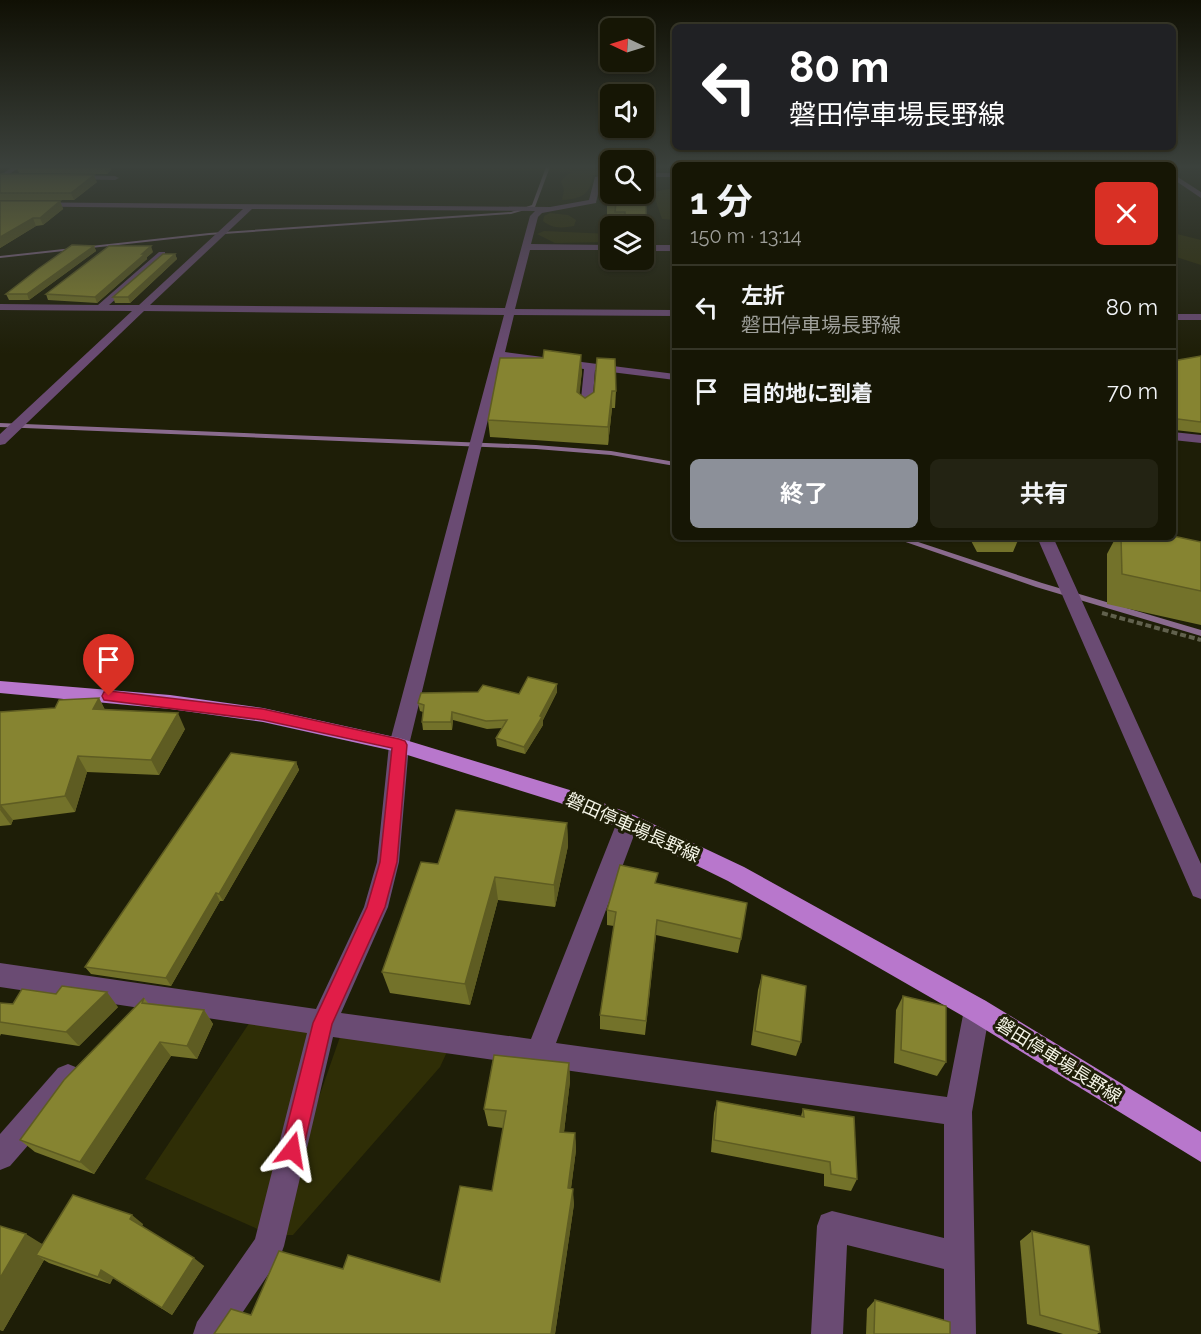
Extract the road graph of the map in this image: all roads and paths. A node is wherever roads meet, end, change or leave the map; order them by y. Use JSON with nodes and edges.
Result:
{"nodes":[{"id":1,"x":225,"y":229,"type":"edge"},
{"id":2,"x":531,"y":229,"type":"edge"},
{"id":3,"x":526,"y":247,"type":"junction"},
{"id":4,"x":600,"y":248,"type":"edge"},
{"id":5,"x":654,"y":248,"type":"edge"},
{"id":6,"x":672,"y":248,"type":"edge"},
{"id":7,"x":162,"y":254,"type":"edge"},
{"id":8,"x":48,"y":293,"type":"edge"},
{"id":9,"x":0,"y":308,"type":"edge"},
{"id":10,"x":29,"y":308,"type":"junction"},
{"id":11,"x":100,"y":308,"type":"junction"},
{"id":12,"x":138,"y":309,"type":"junction"},
{"id":13,"x":509,"y":311,"type":"junction"},
{"id":14,"x":672,"y":313,"type":"edge"},
{"id":15,"x":1176,"y":317,"type":"edge"},
{"id":16,"x":1201,"y":317,"type":"edge"},
{"id":17,"x":498,"y":354,"type":"junction"},
{"id":18,"x":590,"y":365,"type":"junction"},
{"id":19,"x":672,"y":376,"type":"edge"},
{"id":20,"x":586,"y":409,"type":"edge"},
{"id":21,"x":1176,"y":436,"type":"edge"},
{"id":22,"x":1201,"y":439,"type":"edge"},
{"id":23,"x":0,"y":441,"type":"edge"},
{"id":24,"x":1046,"y":540,"type":"edge"},
{"id":25,"x":1075,"y":606,"type":"junction"},
{"id":26,"x":1201,"y":640,"type":"edge"},
{"id":27,"x":1,"y":688,"type":"edge"},
{"id":28,"x":399,"y":745,"type":"junction"},
{"id":29,"x":628,"y":822,"type":"junction"},
{"id":30,"x":1201,"y":889,"type":"edge"},
{"id":31,"x":0,"y":975,"type":"edge"},
{"id":32,"x":149,"y":997,"type":"junction"},
{"id":33,"x":977,"y":1010,"type":"junction"},
{"id":34,"x":125,"y":1021,"type":"edge"},
{"id":35,"x":322,"y":1023,"type":"junction"},
{"id":36,"x":539,"y":1053,"type":"junction"},
{"id":37,"x":85,"y":1062,"type":"edge"},
{"id":38,"x":958,"y":1112,"type":"junction"},
{"id":39,"x":1201,"y":1148,"type":"edge"},
{"id":40,"x":0,"y":1156,"type":"edge"},
{"id":41,"x":959,"y":1257,"type":"junction"},
{"id":42,"x":209,"y":1334,"type":"edge"},
{"id":43,"x":827,"y":1334,"type":"edge"},
{"id":44,"x":960,"y":1334,"type":"edge"}],
"edges":[{"from":1,"to":12,"type":"street"},
{"from":2,"to":3,"type":"street"},
{"from":3,"to":4,"type":"street"},
{"from":3,"to":13,"type":"street"},
{"from":5,"to":6,"type":"street"},
{"from":7,"to":11,"type":"street"},
{"from":8,"to":10,"type":"street"},
{"from":9,"to":10,"type":"street"},
{"from":10,"to":11,"type":"street"},
{"from":11,"to":12,"type":"street"},
{"from":12,"to":13,"type":"street"},
{"from":12,"to":23,"type":"street"},
{"from":13,"to":14,"type":"street"},
{"from":13,"to":17,"type":"street"},
{"from":15,"to":16,"type":"street"},
{"from":17,"to":18,"type":"street"},
{"from":17,"to":28,"type":"street"},
{"from":18,"to":19,"type":"street"},
{"from":18,"to":20,"type":"street"},
{"from":21,"to":22,"type":"street"},
{"from":24,"to":25,"type":"street"},
{"from":25,"to":26,"type":"path"},
{"from":25,"to":30,"type":"street"},
{"from":27,"to":28,"type":"main road","name":"磐田停車場長野線"},
{"from":28,"to":29,"type":"main road","name":"磐田停車場長野線"},
{"from":28,"to":35,"type":"street"},
{"from":29,"to":33,"type":"main road","name":"磐田停車場長野線"},
{"from":29,"to":36,"type":"street"},
{"from":31,"to":32,"type":"street"},
{"from":32,"to":34,"type":"street"},
{"from":32,"to":35,"type":"street"},
{"from":33,"to":38,"type":"street"},
{"from":33,"to":39,"type":"main road","name":"磐田停車場長野線"},
{"from":35,"to":36,"type":"street"},
{"from":35,"to":42,"type":"street"},
{"from":36,"to":38,"type":"street"},
{"from":37,"to":40,"type":"street"},
{"from":38,"to":41,"type":"street"},
{"from":41,"to":43,"type":"street"},
{"from":41,"to":44,"type":"street"}]}
